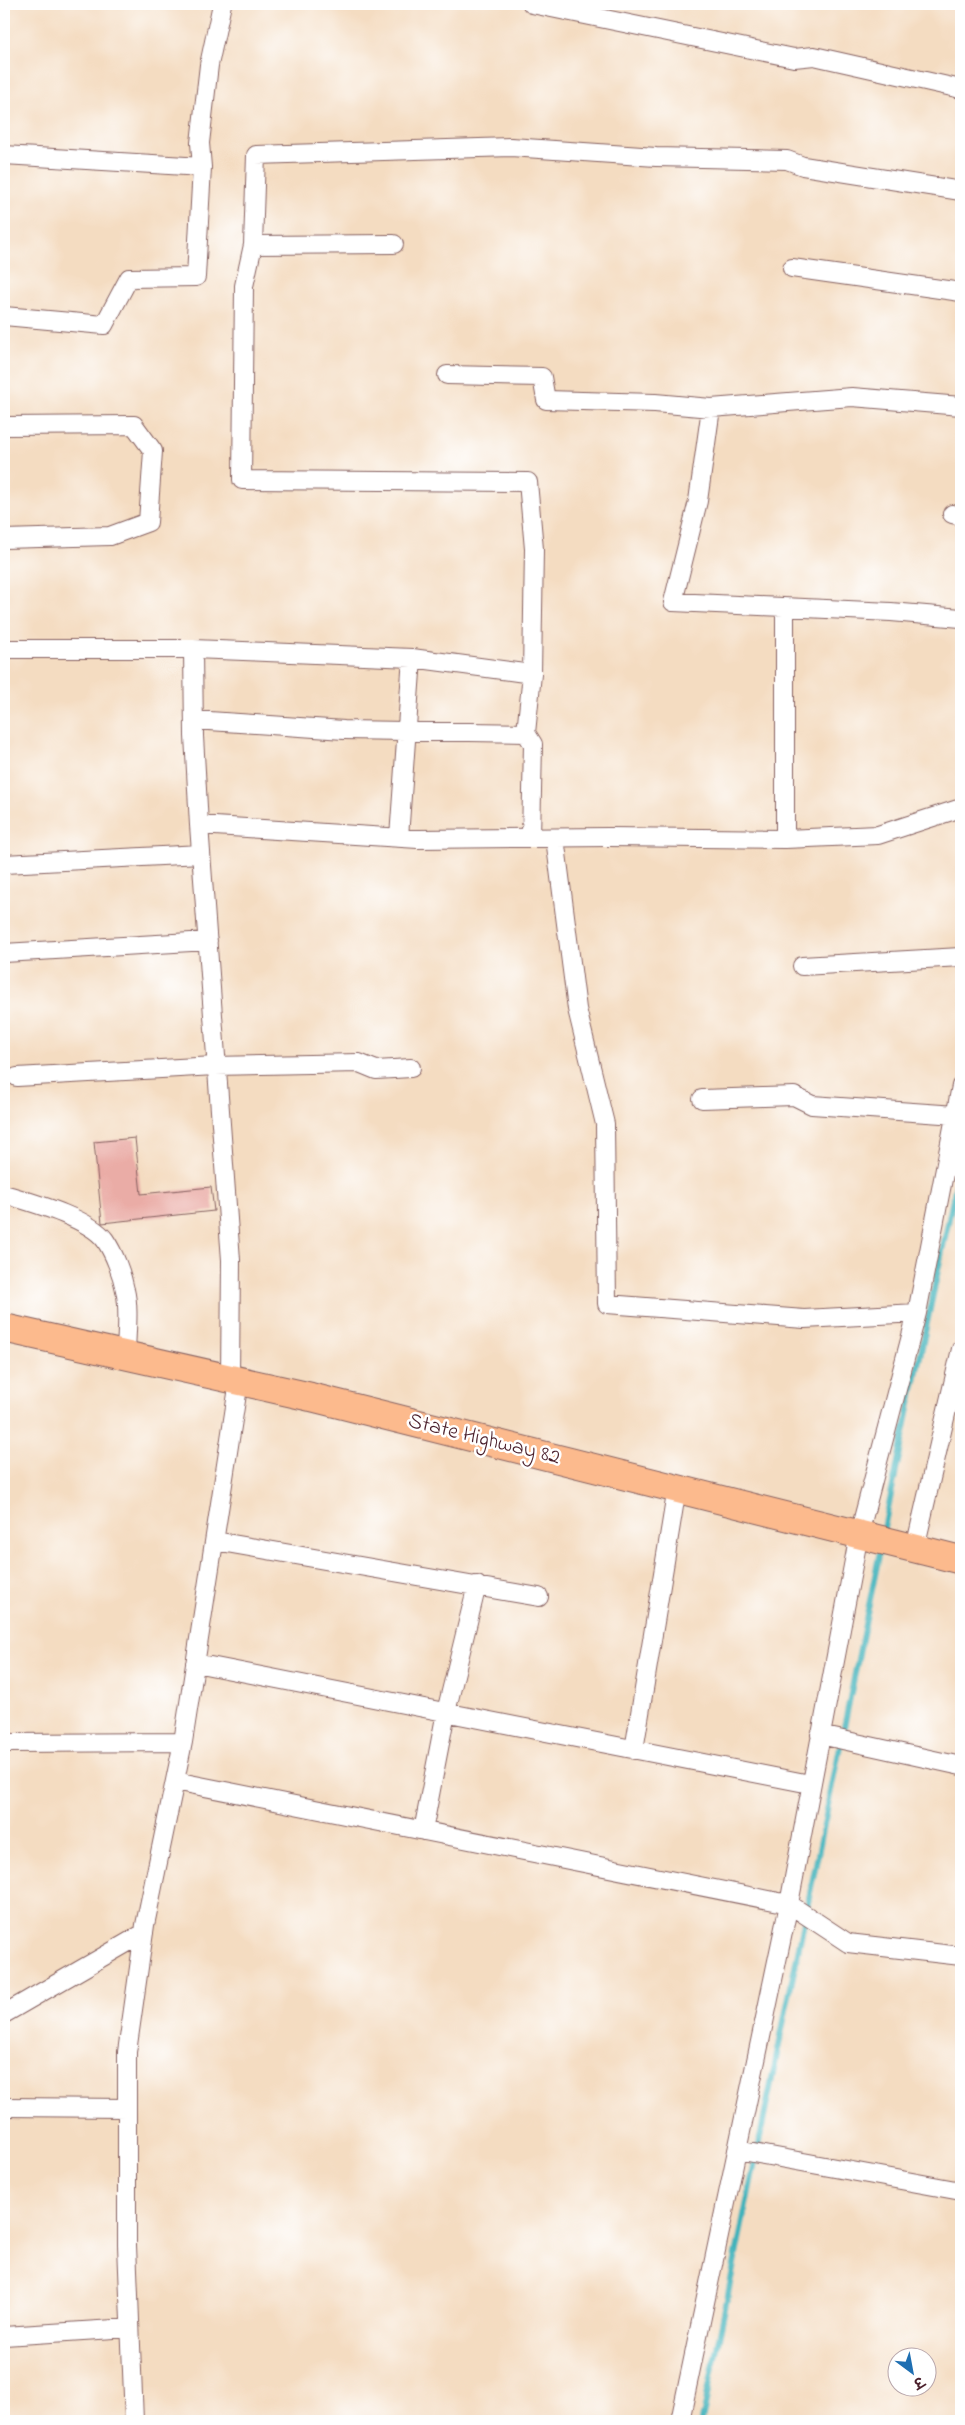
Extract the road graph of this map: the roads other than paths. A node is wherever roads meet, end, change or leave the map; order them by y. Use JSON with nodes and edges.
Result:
{"nodes":[{"id":1,"x":222,"y":4,"type":"edge"},
{"id":2,"x":532,"y":4,"type":"edge"},
{"id":3,"x":961,"y":89,"type":"edge"},
{"id":4,"x":4,"y":155,"type":"edge"},
{"id":5,"x":202,"y":167,"type":"junction"},
{"id":6,"x":961,"y":191,"type":"edge"},
{"id":7,"x":394,"y":244,"type":"dead end"},
{"id":8,"x":253,"y":245,"type":"junction"},
{"id":9,"x":792,"y":268,"type":"dead end"},
{"id":10,"x":961,"y":292,"type":"edge"},
{"id":11,"x":4,"y":316,"type":"edge"},
{"id":12,"x":447,"y":375,"type":"dead end"},
{"id":13,"x":961,"y":406,"type":"edge"},
{"id":14,"x":711,"y":408,"type":"junction"},
{"id":15,"x":4,"y":426,"type":"edge"},
{"id":16,"x":4,"y":539,"type":"edge"},
{"id":17,"x":785,"y":608,"type":"junction"},
{"id":18,"x":961,"y":618,"type":"edge"},
{"id":19,"x":4,"y":649,"type":"edge"},
{"id":20,"x":193,"y":649,"type":"junction"},
{"id":21,"x":412,"y":658,"type":"junction"},
{"id":22,"x":532,"y":674,"type":"junction"},
{"id":23,"x":194,"y":720,"type":"junction"},
{"id":24,"x":406,"y":731,"type":"junction"},
{"id":25,"x":526,"y":733,"type":"junction"},
{"id":26,"x":961,"y":808,"type":"edge"},
{"id":27,"x":199,"y":825,"type":"junction"},
{"id":28,"x":399,"y":838,"type":"junction"},
{"id":29,"x":531,"y":838,"type":"junction"},
{"id":30,"x":555,"y":838,"type":"junction"},
{"id":31,"x":785,"y":839,"type":"junction"},
{"id":32,"x":201,"y":854,"type":"junction"},
{"id":33,"x":4,"y":864,"type":"edge"},
{"id":34,"x":208,"y":941,"type":"junction"},
{"id":35,"x":4,"y":952,"type":"edge"},
{"id":36,"x":961,"y":957,"type":"edge"},
{"id":37,"x":802,"y":966,"type":"dead end"},
{"id":38,"x":215,"y":1066,"type":"junction"},
{"id":39,"x":411,"y":1068,"type":"dead end"},
{"id":40,"x":17,"y":1077,"type":"dead end"},
{"id":41,"x":961,"y":1086,"type":"edge"},
{"id":42,"x":702,"y":1099,"type":"dead end"},
{"id":43,"x":956,"y":1115,"type":"junction"},
{"id":44,"x":4,"y":1194,"type":"edge"},
{"id":45,"x":917,"y":1313,"type":"junction"},
{"id":46,"x":4,"y":1328,"type":"edge"},
{"id":47,"x":961,"y":1349,"type":"edge"},
{"id":48,"x":126,"y":1356,"type":"junction"},
{"id":49,"x":235,"y":1380,"type":"junction"},
{"id":50,"x":677,"y":1488,"type":"junction"},
{"id":51,"x":884,"y":1540,"type":"junction"},
{"id":52,"x":214,"y":1541,"type":"junction"},
{"id":53,"x":961,"y":1560,"type":"edge"},
{"id":54,"x":477,"y":1585,"type":"junction"},
{"id":55,"x":539,"y":1597,"type":"dead end"},
{"id":56,"x":195,"y":1663,"type":"junction"},
{"id":57,"x":446,"y":1712,"type":"junction"},
{"id":58,"x":826,"y":1737,"type":"junction"},
{"id":59,"x":183,"y":1742,"type":"junction"},
{"id":60,"x":4,"y":1743,"type":"edge"},
{"id":61,"x":634,"y":1750,"type":"junction"},
{"id":62,"x":961,"y":1766,"type":"edge"},
{"id":63,"x":175,"y":1782,"type":"junction"},
{"id":64,"x":810,"y":1784,"type":"junction"},
{"id":65,"x":423,"y":1831,"type":"junction"},
{"id":66,"x":793,"y":1906,"type":"junction"},
{"id":67,"x":144,"y":1933,"type":"junction"},
{"id":68,"x":961,"y":1956,"type":"edge"},
{"id":69,"x":4,"y":2014,"type":"edge"},
{"id":70,"x":4,"y":2107,"type":"edge"},
{"id":71,"x":127,"y":2108,"type":"junction"},
{"id":72,"x":742,"y":2150,"type":"junction"},
{"id":73,"x":961,"y":2191,"type":"edge"},
{"id":74,"x":130,"y":2328,"type":"junction"},
{"id":75,"x":4,"y":2336,"type":"edge"},
{"id":76,"x":134,"y":2421,"type":"edge"},
{"id":77,"x":680,"y":2421,"type":"edge"}],
"edges":[{"from":1,"to":5,"type":"street"},
{"from":2,"to":3,"type":"street"},
{"from":4,"to":5,"type":"street"},
{"from":5,"to":11,"type":"street"},
{"from":6,"to":8,"type":"street"},
{"from":7,"to":8,"type":"street"},
{"from":8,"to":22,"type":"street"},
{"from":9,"to":10,"type":"street"},
{"from":12,"to":14,"type":"street"},
{"from":13,"to":14,"type":"street"},
{"from":14,"to":17,"type":"street"},
{"from":15,"to":16,"type":"street"},
{"from":17,"to":18,"type":"street"},
{"from":17,"to":31,"type":"street"},
{"from":19,"to":20,"type":"street"},
{"from":20,"to":21,"type":"street"},
{"from":20,"to":23,"type":"street"},
{"from":21,"to":22,"type":"street"},
{"from":21,"to":24,"type":"street"},
{"from":22,"to":25,"type":"street"},
{"from":23,"to":24,"type":"street"},
{"from":23,"to":27,"type":"street"},
{"from":24,"to":25,"type":"street"},
{"from":24,"to":28,"type":"street"},
{"from":25,"to":29,"type":"street"},
{"from":26,"to":31,"type":"street"},
{"from":27,"to":28,"type":"street"},
{"from":27,"to":32,"type":"street"},
{"from":28,"to":29,"type":"street"},
{"from":29,"to":30,"type":"street"},
{"from":30,"to":31,"type":"street"},
{"from":30,"to":45,"type":"street"},
{"from":32,"to":33,"type":"street"},
{"from":32,"to":34,"type":"street"},
{"from":34,"to":35,"type":"street"},
{"from":34,"to":38,"type":"street"},
{"from":36,"to":37,"type":"street"},
{"from":38,"to":39,"type":"street"},
{"from":38,"to":40,"type":"street"},
{"from":38,"to":49,"type":"street"},
{"from":41,"to":43,"type":"street"},
{"from":42,"to":43,"type":"street"},
{"from":43,"to":45,"type":"street"},
{"from":44,"to":48,"type":"street"},
{"from":45,"to":51,"type":"street"},
{"from":46,"to":48,"type":"main road","name":"State Highway 82"},
{"from":47,"to":51,"type":"street"},
{"from":48,"to":49,"type":"main road","name":"State Highway 82"},
{"from":49,"to":50,"type":"main road","name":"State Highway 82"},
{"from":49,"to":52,"type":"street"},
{"from":50,"to":51,"type":"main road","name":"State Highway 82"},
{"from":50,"to":61,"type":"street"},
{"from":51,"to":53,"type":"main road","name":"State Highway 82"},
{"from":51,"to":58,"type":"street"},
{"from":52,"to":54,"type":"street"},
{"from":52,"to":56,"type":"street"},
{"from":54,"to":55,"type":"street"},
{"from":54,"to":57,"type":"street"},
{"from":56,"to":57,"type":"street"},
{"from":56,"to":59,"type":"street"},
{"from":57,"to":61,"type":"street"},
{"from":57,"to":65,"type":"street"},
{"from":58,"to":62,"type":"street"},
{"from":58,"to":64,"type":"street"},
{"from":59,"to":60,"type":"street"},
{"from":59,"to":63,"type":"street"},
{"from":61,"to":64,"type":"street"},
{"from":63,"to":65,"type":"street"},
{"from":63,"to":67,"type":"street"},
{"from":64,"to":66,"type":"street"},
{"from":65,"to":66,"type":"street"},
{"from":66,"to":68,"type":"street"},
{"from":66,"to":72,"type":"street"},
{"from":67,"to":69,"type":"street"},
{"from":67,"to":71,"type":"street"},
{"from":70,"to":71,"type":"street"},
{"from":71,"to":74,"type":"street"},
{"from":72,"to":73,"type":"street"},
{"from":72,"to":77,"type":"street"},
{"from":74,"to":75,"type":"street"},
{"from":74,"to":76,"type":"street"}]}
